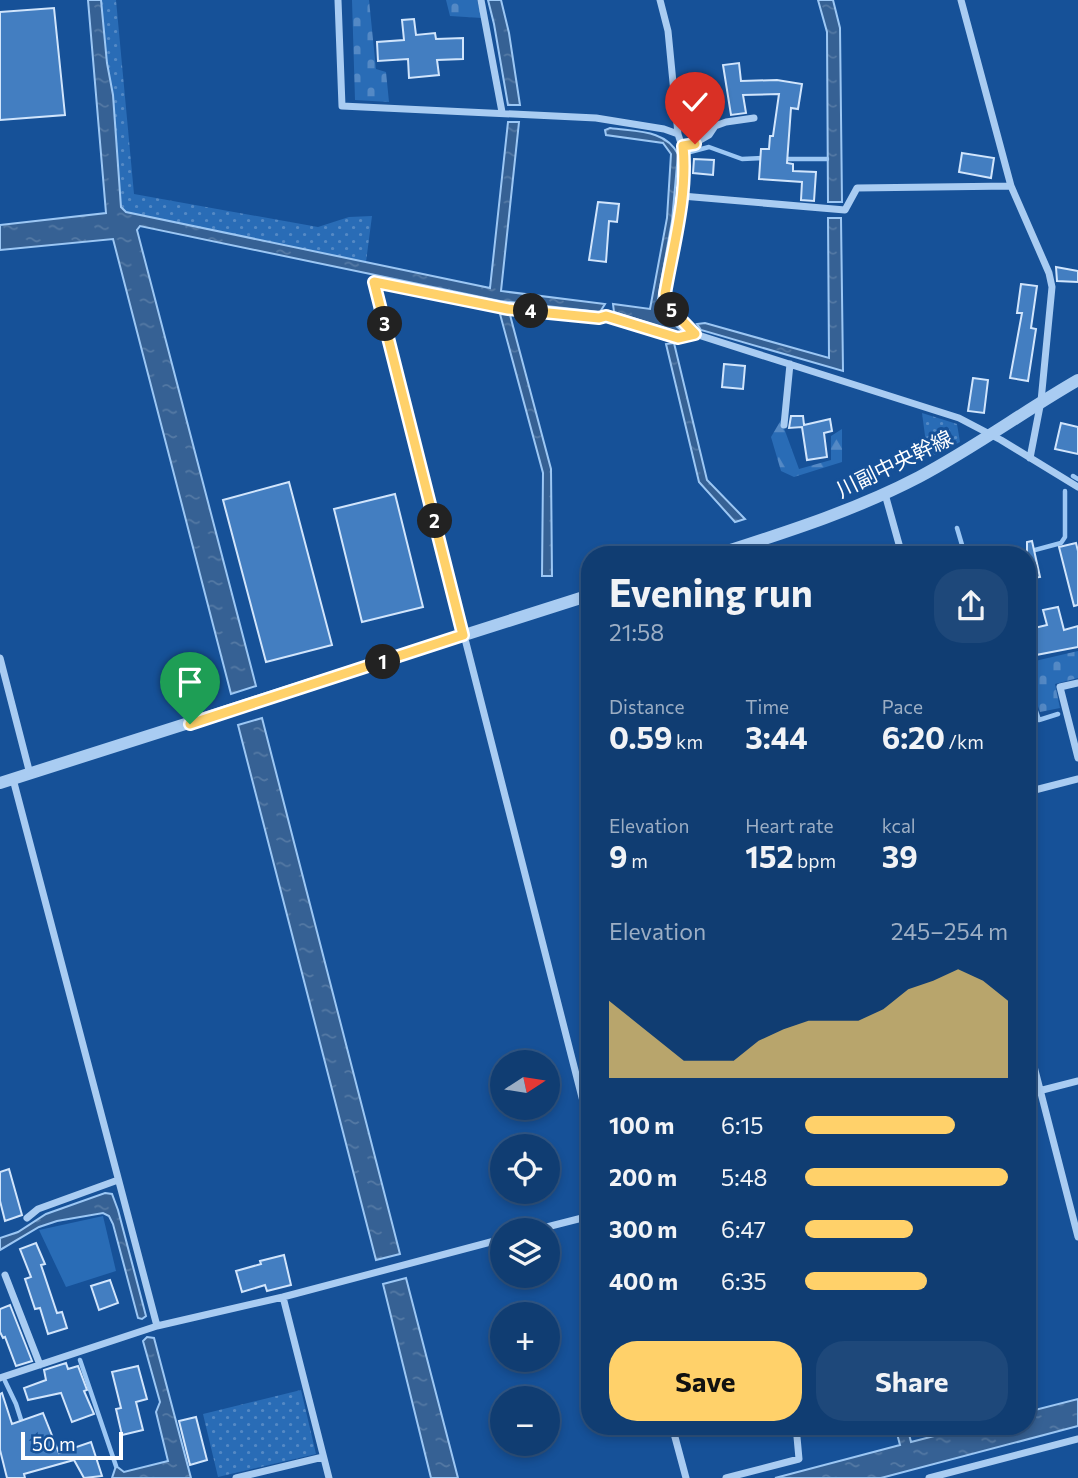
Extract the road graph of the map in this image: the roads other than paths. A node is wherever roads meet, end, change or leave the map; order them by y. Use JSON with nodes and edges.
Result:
{"nodes":[{"id":1,"x":338,"y":0,"type":"edge"},
{"id":2,"x":481,"y":0,"type":"edge"},
{"id":3,"x":660,"y":0,"type":"edge"},
{"id":4,"x":961,"y":0,"type":"edge"},
{"id":5,"x":502,"y":112,"type":"junction"},
{"id":6,"x":754,"y":118,"type":"dead end"},
{"id":7,"x":678,"y":134,"type":"junction"},
{"id":8,"x":683,"y":146,"type":"junction"},
{"id":9,"x":1011,"y":186,"type":"junction"},
{"id":10,"x":681,"y":197,"type":"junction"},
{"id":11,"x":695,"y":334,"type":"junction"},
{"id":12,"x":790,"y":364,"type":"junction"},
{"id":13,"x":1078,"y":380,"type":"edge"},
{"id":14,"x":1041,"y":401,"type":"junction"},
{"id":15,"x":784,"y":425,"type":"dead end"},
{"id":16,"x":992,"y":434,"type":"junction"},
{"id":17,"x":1030,"y":458,"type":"junction"},
{"id":18,"x":1078,"y":487,"type":"edge"},
{"id":19,"x":885,"y":494,"type":"junction"},
{"id":20,"x":743,"y":546,"type":"edge"},
{"id":21,"x":899,"y":546,"type":"edge"},
{"id":22,"x":581,"y":598,"type":"edge"},
{"id":23,"x":463,"y":635,"type":"junction"},
{"id":24,"x":0,"y":657,"type":"edge"},
{"id":25,"x":1078,"y":682,"type":"edge"},
{"id":26,"x":1078,"y":758,"type":"edge"},
{"id":27,"x":30,"y":774,"type":"junction"},
{"id":28,"x":13,"y":779,"type":"junction"},
{"id":29,"x":1078,"y":779,"type":"edge"},
{"id":30,"x":0,"y":783,"type":"edge"},
{"id":31,"x":1036,"y":790,"type":"edge"},
{"id":32,"x":1036,"y":1072,"type":"edge"},
{"id":33,"x":1078,"y":1081,"type":"edge"},
{"id":34,"x":1041,"y":1091,"type":"junction"},
{"id":35,"x":1036,"y":1092,"type":"edge"},
{"id":36,"x":581,"y":1094,"type":"edge"},
{"id":37,"x":118,"y":1180,"type":"junction"},
{"id":38,"x":27,"y":1218,"type":"dead end"},
{"id":39,"x":581,"y":1218,"type":"edge"},
{"id":40,"x":560,"y":1224,"type":"edge"},
{"id":41,"x":1078,"y":1237,"type":"edge"},
{"id":42,"x":490,"y":1242,"type":"edge"},
{"id":43,"x":5,"y":1275,"type":"dead end"},
{"id":44,"x":283,"y":1297,"type":"junction"},
{"id":45,"x":157,"y":1326,"type":"junction"},
{"id":46,"x":40,"y":1365,"type":"junction"},
{"id":47,"x":0,"y":1378,"type":"edge"},
{"id":48,"x":675,"y":1435,"type":"edge"},
{"id":49,"x":797,"y":1435,"type":"edge"},
{"id":50,"x":1078,"y":1439,"type":"edge"},
{"id":51,"x":323,"y":1457,"type":"junction"},
{"id":52,"x":236,"y":1478,"type":"edge"},
{"id":53,"x":329,"y":1478,"type":"edge"},
{"id":54,"x":686,"y":1478,"type":"edge"},
{"id":55,"x":726,"y":1478,"type":"edge"},
{"id":56,"x":929,"y":1478,"type":"edge"}],
"edges":[{"from":1,"to":5,"type":"street"},
{"from":2,"to":5,"type":"street"},
{"from":3,"to":7,"type":"street"},
{"from":4,"to":9,"type":"street"},
{"from":5,"to":7,"type":"street"},
{"from":6,"to":8,"type":"street"},
{"from":7,"to":8,"type":"street"},
{"from":8,"to":10,"type":"street"},
{"from":9,"to":10,"type":"street"},
{"from":9,"to":14,"type":"street"},
{"from":10,"to":11,"type":"street"},
{"from":11,"to":12,"type":"street"},
{"from":11,"to":23,"type":"street"},
{"from":12,"to":15,"type":"street"},
{"from":12,"to":16,"type":"street"},
{"from":13,"to":14,"type":"street","name":"川副中央幹線"},
{"from":14,"to":16,"type":"street","name":"川副中央幹線"},
{"from":14,"to":17,"type":"street"},
{"from":16,"to":17,"type":"street"},
{"from":16,"to":19,"type":"street","name":"川副中央幹線"},
{"from":17,"to":18,"type":"street"},
{"from":19,"to":20,"type":"street","name":"川副中央幹線"},
{"from":19,"to":21,"type":"street"},
{"from":22,"to":23,"type":"street"},
{"from":23,"to":27,"type":"street"},
{"from":23,"to":36,"type":"street"},
{"from":24,"to":27,"type":"street"},
{"from":25,"to":26,"type":"street"},
{"from":27,"to":28,"type":"street"},
{"from":28,"to":30,"type":"street"},
{"from":28,"to":37,"type":"street"},
{"from":29,"to":31,"type":"street"},
{"from":32,"to":34,"type":"street"},
{"from":33,"to":34,"type":"street"},
{"from":34,"to":35,"type":"street"},
{"from":34,"to":41,"type":"street"},
{"from":37,"to":38,"type":"street"},
{"from":37,"to":45,"type":"street"},
{"from":39,"to":40,"type":"street"},
{"from":42,"to":44,"type":"street"},
{"from":43,"to":46,"type":"street"},
{"from":44,"to":45,"type":"street"},
{"from":44,"to":51,"type":"street"},
{"from":45,"to":46,"type":"street"},
{"from":46,"to":47,"type":"street"},
{"from":48,"to":54,"type":"street"},
{"from":49,"to":55,"type":"street"},
{"from":50,"to":56,"type":"street"},
{"from":51,"to":52,"type":"street"},
{"from":51,"to":53,"type":"street"}]}
